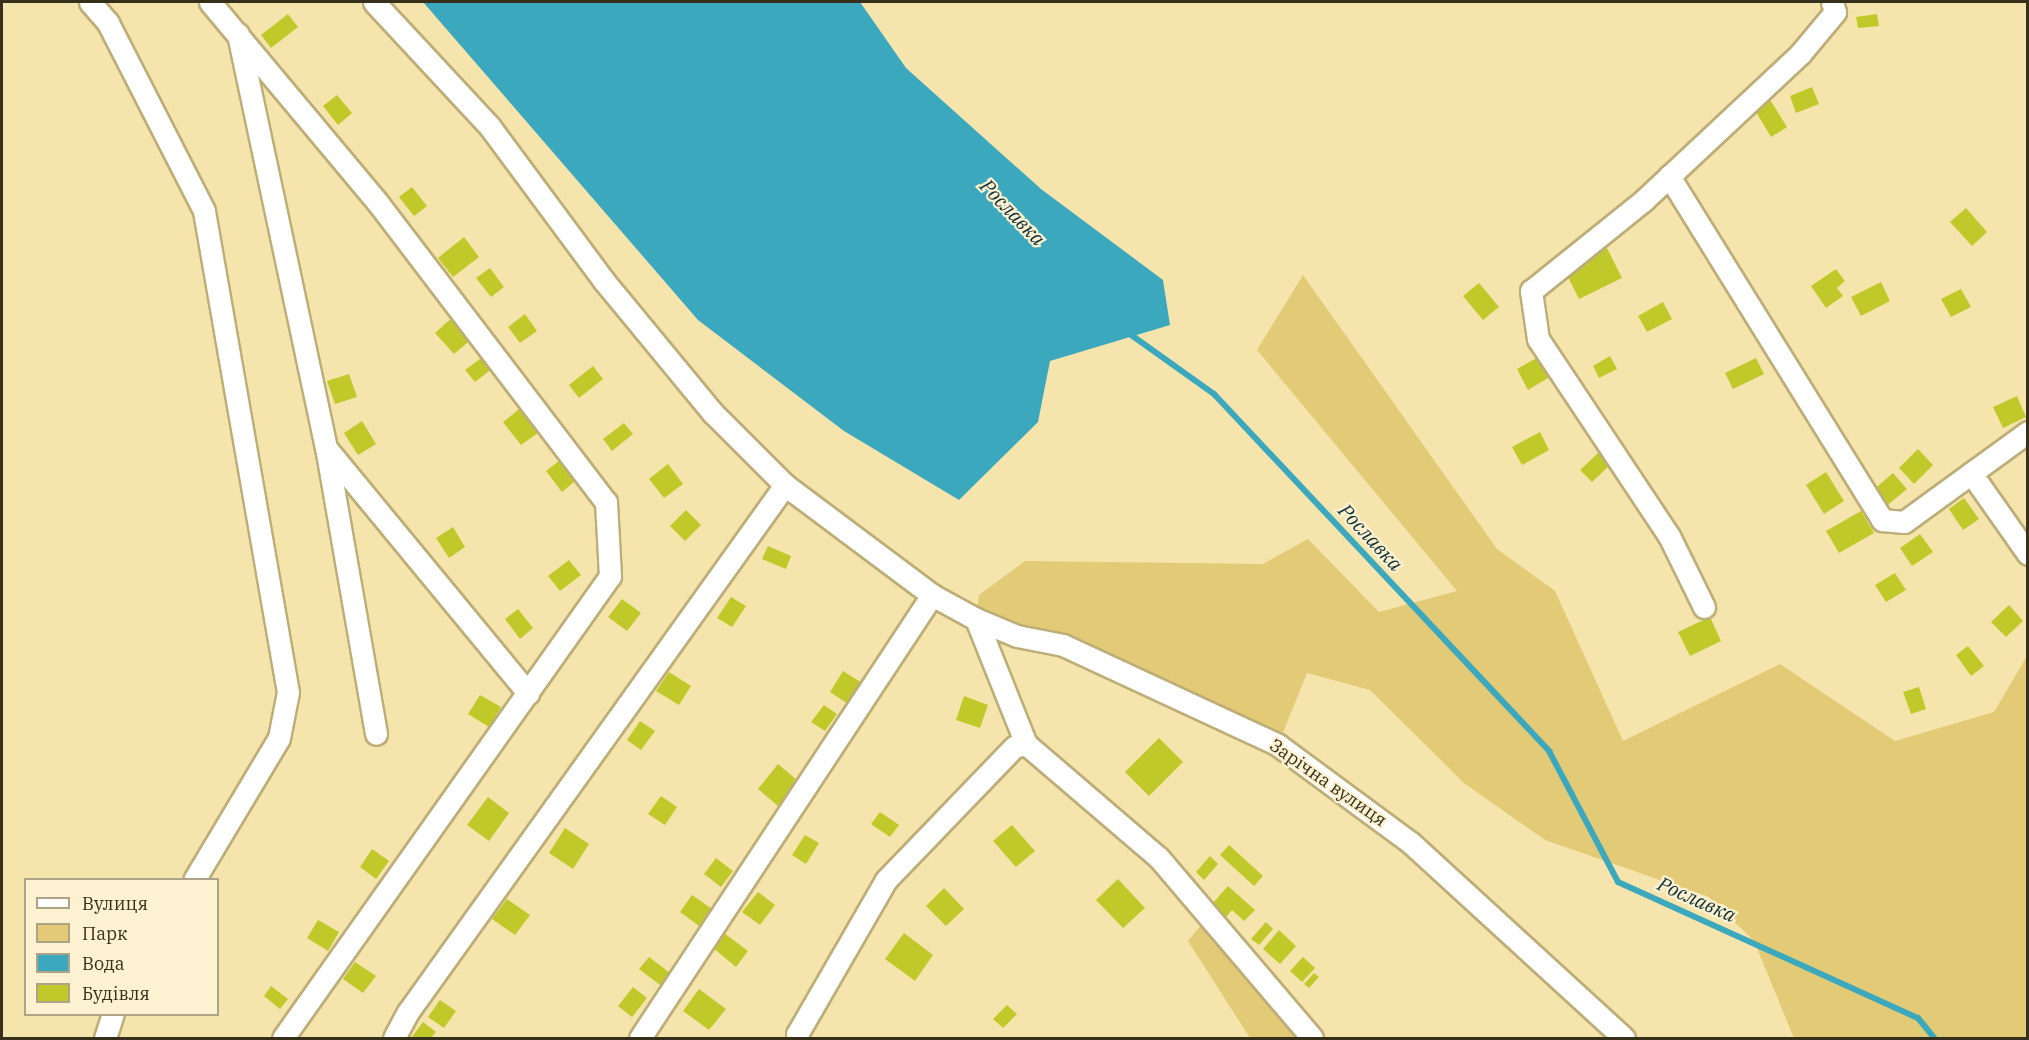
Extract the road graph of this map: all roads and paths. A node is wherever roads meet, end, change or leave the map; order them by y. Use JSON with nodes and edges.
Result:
{"nodes":[{"id":1,"x":90,"y":2,"type":"edge"},
{"id":2,"x":210,"y":2,"type":"edge"},
{"id":3,"x":375,"y":2,"type":"edge"},
{"id":4,"x":1832,"y":2,"type":"edge"},
{"id":5,"x":237,"y":29,"type":"junction"},
{"id":6,"x":1670,"y":176,"type":"junction"},
{"id":7,"x":2028,"y":432,"type":"edge"},
{"id":8,"x":326,"y":447,"type":"junction"},
{"id":9,"x":1971,"y":473,"type":"junction"},
{"id":10,"x":785,"y":485,"type":"junction"},
{"id":11,"x":2028,"y":554,"type":"edge"},
{"id":12,"x":932,"y":595,"type":"junction"},
{"id":13,"x":1704,"y":607,"type":"dead end"},
{"id":14,"x":976,"y":619,"type":"junction"},
{"id":15,"x":528,"y":693,"type":"junction"},
{"id":16,"x":376,"y":734,"type":"dead end"},
{"id":17,"x":1026,"y":744,"type":"junction"},
{"id":18,"x":195,"y":878,"type":"edge"},
{"id":19,"x":111,"y":1016,"type":"edge"},
{"id":20,"x":795,"y":1037,"type":"edge"},
{"id":21,"x":105,"y":1038,"type":"edge"},
{"id":22,"x":283,"y":1038,"type":"edge"},
{"id":23,"x":394,"y":1038,"type":"edge"},
{"id":24,"x":640,"y":1038,"type":"edge"},
{"id":25,"x":1312,"y":1038,"type":"edge"},
{"id":26,"x":1624,"y":1038,"type":"edge"}],
"edges":[{"from":1,"to":18,"type":"street"},
{"from":2,"to":5,"type":"street"},
{"from":3,"to":10,"type":"street","name":"Зарічна вулиця"},
{"from":4,"to":6,"type":"street"},
{"from":5,"to":8,"type":"street"},
{"from":5,"to":15,"type":"street"},
{"from":6,"to":9,"type":"street"},
{"from":6,"to":13,"type":"street"},
{"from":7,"to":9,"type":"street"},
{"from":8,"to":15,"type":"street"},
{"from":8,"to":16,"type":"street"},
{"from":9,"to":11,"type":"street"},
{"from":10,"to":12,"type":"street","name":"Зарічна вулиця"},
{"from":10,"to":23,"type":"street"},
{"from":12,"to":14,"type":"street","name":"Зарічна вулиця"},
{"from":12,"to":24,"type":"street"},
{"from":14,"to":17,"type":"street"},
{"from":14,"to":26,"type":"street","name":"Зарічна вулиця"},
{"from":15,"to":22,"type":"street"},
{"from":17,"to":20,"type":"street"},
{"from":17,"to":25,"type":"street"},
{"from":19,"to":21,"type":"street"}]}
